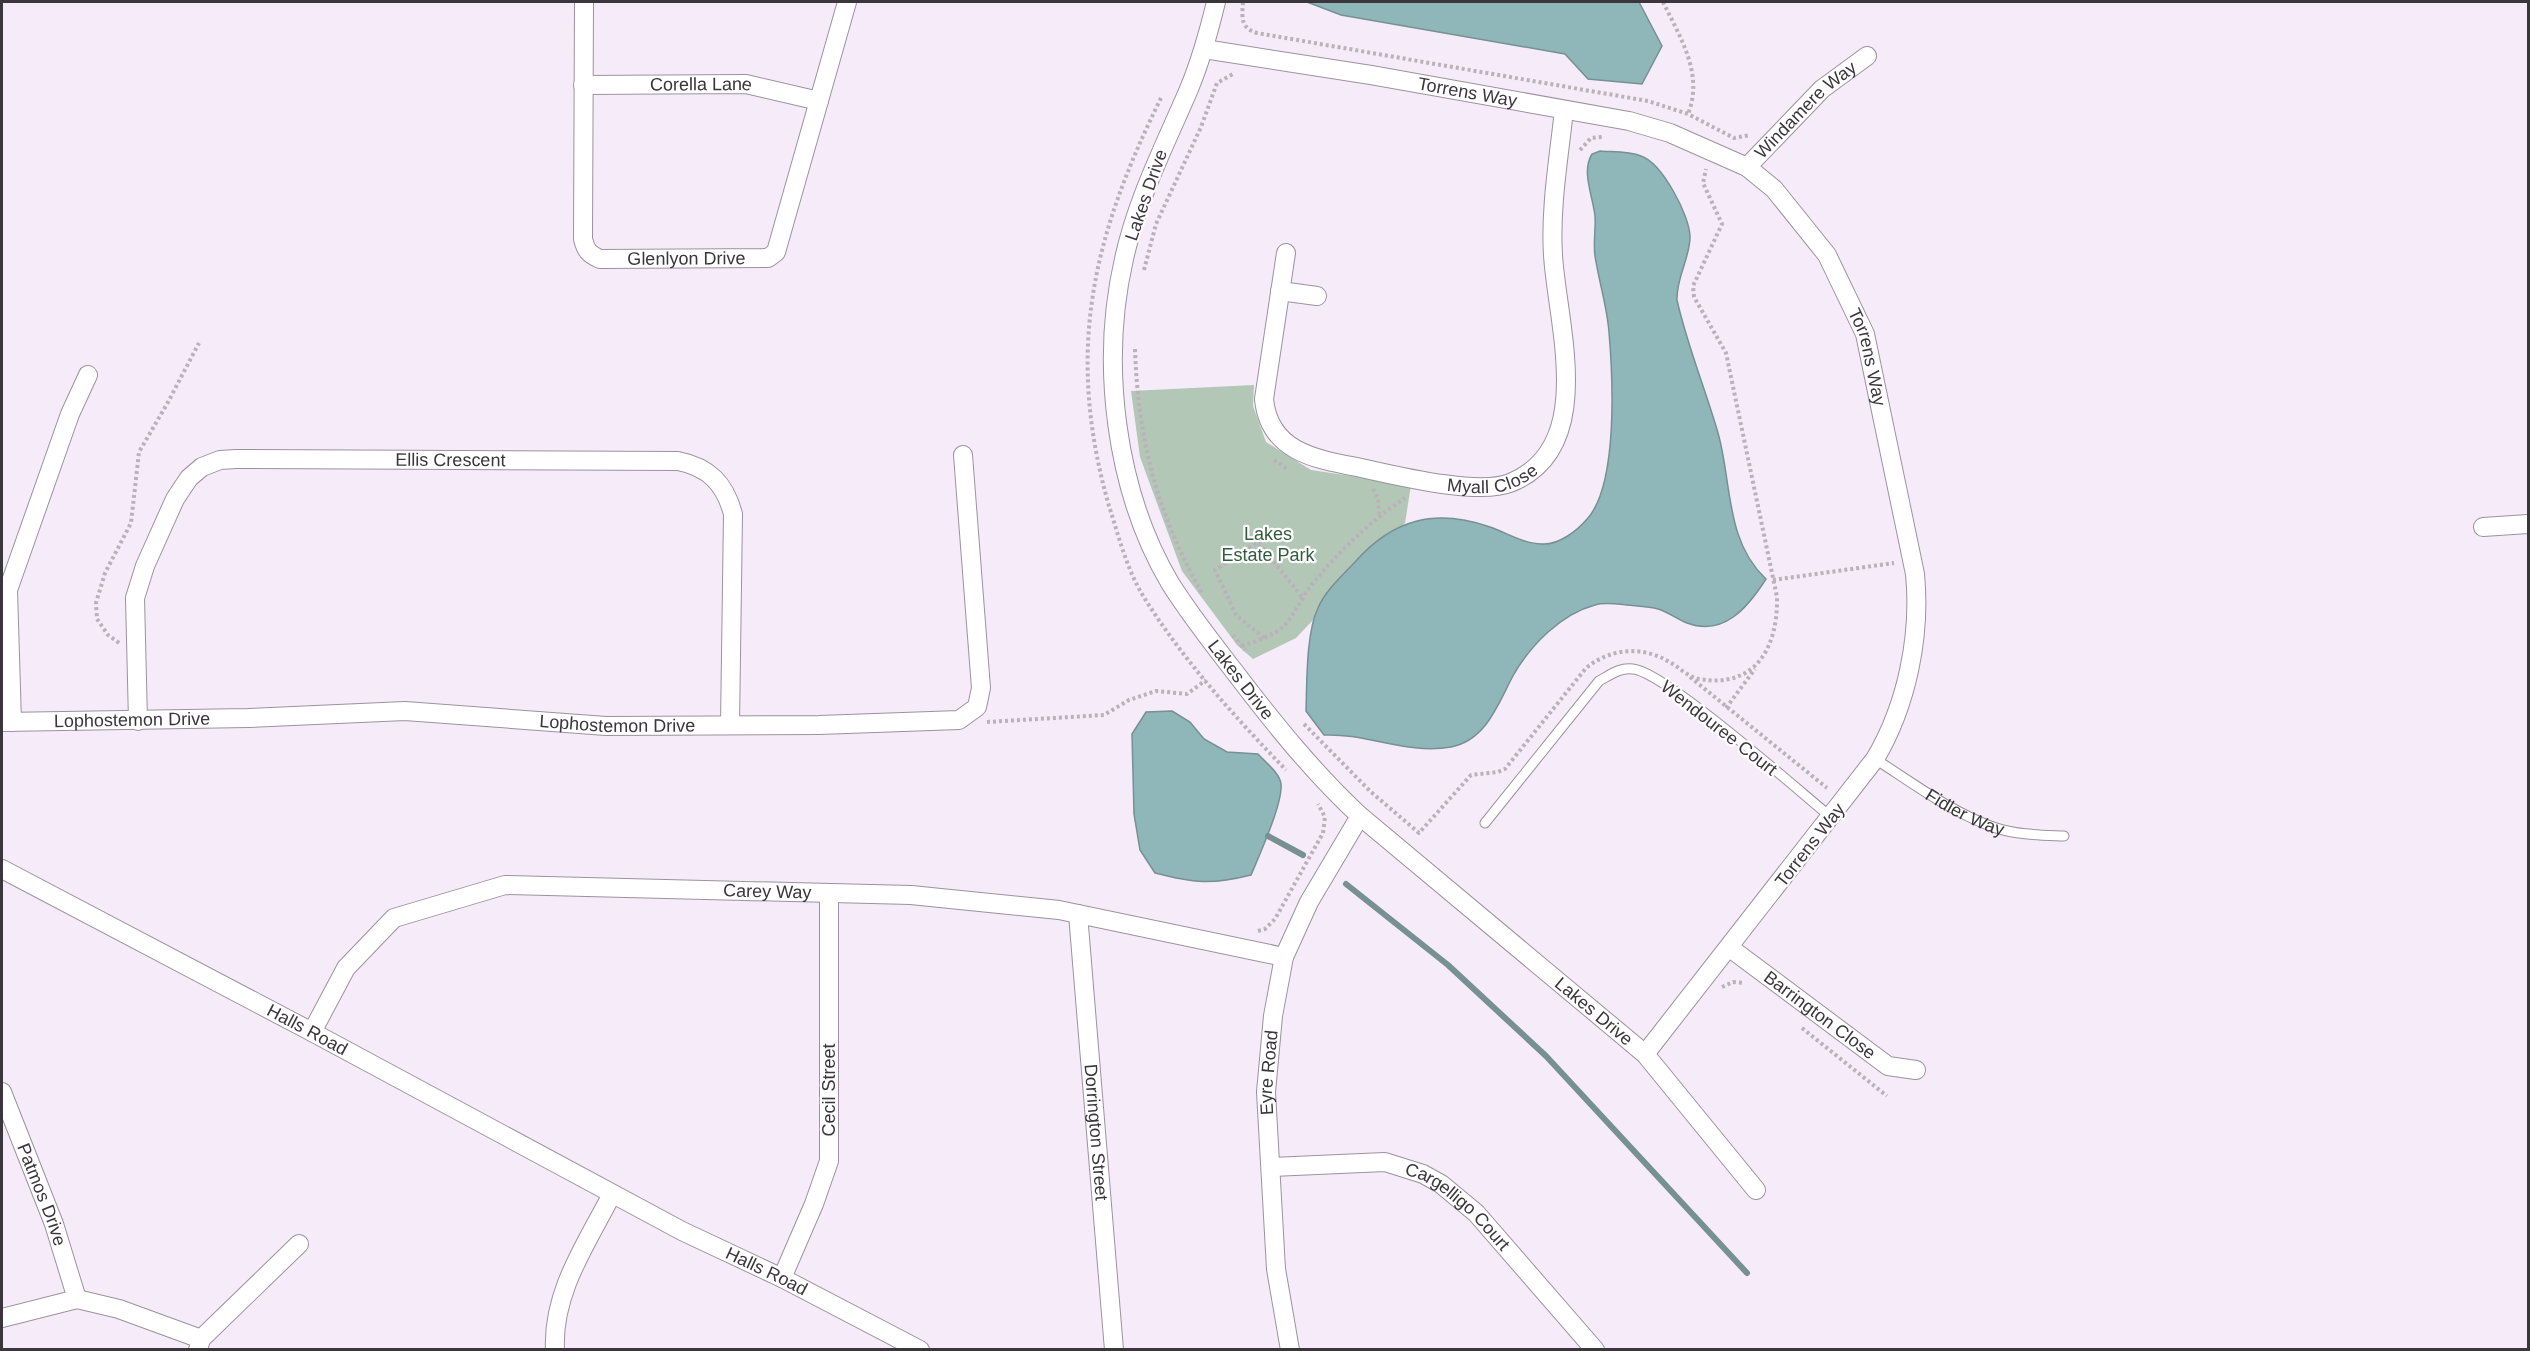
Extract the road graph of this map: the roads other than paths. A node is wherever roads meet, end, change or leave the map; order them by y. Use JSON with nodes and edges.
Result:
{"nodes":[{"id":1,"x":584,"y":2,"type":"edge"},
{"id":2,"x":847,"y":2,"type":"edge"},
{"id":3,"x":1216,"y":2,"type":"edge"},
{"id":4,"x":1204,"y":49,"type":"junction"},
{"id":5,"x":1867,"y":56,"type":"dead end"},
{"id":6,"x":583,"y":85,"type":"junction"},
{"id":7,"x":819,"y":100,"type":"junction"},
{"id":8,"x":1564,"y":110,"type":"junction"},
{"id":9,"x":1747,"y":167,"type":"junction"},
{"id":10,"x":1286,"y":253,"type":"dead end"},
{"id":11,"x":1280,"y":291,"type":"junction"},
{"id":12,"x":1317,"y":296,"type":"dead end"},
{"id":13,"x":88,"y":375,"type":"dead end"},
{"id":14,"x":963,"y":455,"type":"dead end"},
{"id":15,"x":2529,"y":524,"type":"edge"},
{"id":16,"x":2483,"y":527,"type":"dead end"},
{"id":17,"x":138,"y":721,"type":"junction"},
{"id":18,"x":7,"y":722,"type":"edge"},
{"id":19,"x":730,"y":725,"type":"junction"},
{"id":20,"x":1875,"y":759,"type":"junction"},
{"id":21,"x":1360,"y":816,"type":"junction"},
{"id":22,"x":1832,"y":818,"type":"junction"},
{"id":23,"x":1485,"y":823,"type":"dead end"},
{"id":24,"x":2064,"y":836,"type":"dead end"},
{"id":25,"x":2,"y":869,"type":"edge"},
{"id":26,"x":830,"y":893,"type":"junction"},
{"id":27,"x":1078,"y":914,"type":"junction"},
{"id":28,"x":1730,"y":948,"type":"junction"},
{"id":29,"x":1284,"y":957,"type":"junction"},
{"id":30,"x":312,"y":1032,"type":"junction"},
{"id":31,"x":1645,"y":1054,"type":"junction"},
{"id":32,"x":1916,"y":1070,"type":"dead end"},
{"id":33,"x":2,"y":1092,"type":"edge"},
{"id":34,"x":1272,"y":1167,"type":"junction"},
{"id":35,"x":1756,"y":1190,"type":"dead end"},
{"id":36,"x":612,"y":1194,"type":"junction"},
{"id":37,"x":299,"y":1244,"type":"dead end"},
{"id":38,"x":782,"y":1278,"type":"junction"},
{"id":39,"x":77,"y":1299,"type":"junction"},
{"id":40,"x":2,"y":1317,"type":"edge"},
{"id":41,"x":199,"y":1344,"type":"edge"},
{"id":42,"x":555,"y":1350,"type":"edge"},
{"id":43,"x":920,"y":1350,"type":"edge"},
{"id":44,"x":1114,"y":1350,"type":"edge"},
{"id":45,"x":1290,"y":1350,"type":"edge"},
{"id":46,"x":1595,"y":1350,"type":"edge"}],
"edges":[{"from":1,"to":6,"type":"street","name":"Glenlyon Drive"},
{"from":2,"to":7,"type":"street","name":"Glenlyon Drive"},
{"from":3,"to":4,"type":"street","name":"Lakes Drive"},
{"from":4,"to":8,"type":"street","name":"Torrens Way"},
{"from":4,"to":21,"type":"street","name":"Lakes Drive"},
{"from":5,"to":9,"type":"street","name":"Windamere Way"},
{"from":6,"to":7,"type":"street","name":"Corella Lane"},
{"from":6,"to":7,"type":"street","name":"Glenlyon Drive"},
{"from":8,"to":9,"type":"street","name":"Torrens Way"},
{"from":8,"to":11,"type":"street","name":"Myall Close"},
{"from":9,"to":20,"type":"street","name":"Torrens Way"},
{"from":10,"to":11,"type":"street","name":"Myall Close"},
{"from":11,"to":12,"type":"street"},
{"from":13,"to":18,"type":"street"},
{"from":14,"to":19,"type":"street","name":"Lophostemon Drive"},
{"from":15,"to":16,"type":"street"},
{"from":17,"to":18,"type":"street","name":"Lophostemon Drive"},
{"from":17,"to":19,"type":"street","name":"Lophostemon Drive"},
{"from":17,"to":19,"type":"street","name":"Ellis Crescent"},
{"from":20,"to":22,"type":"street","name":"Torrens Way"},
{"from":20,"to":24,"type":"lane","name":"Fidler Way"},
{"from":21,"to":29,"type":"street","name":"Eyre Road"},
{"from":21,"to":31,"type":"street","name":"Lakes Drive"},
{"from":22,"to":23,"type":"lane","name":"Wendouree Court"},
{"from":22,"to":28,"type":"street","name":"Torrens Way"},
{"from":25,"to":30,"type":"street","name":"Halls Road"},
{"from":26,"to":27,"type":"street","name":"Carey Way"},
{"from":26,"to":30,"type":"street","name":"Carey Way"},
{"from":26,"to":38,"type":"street","name":"Cecil Street"},
{"from":27,"to":29,"type":"street","name":"Carey Way"},
{"from":27,"to":44,"type":"street","name":"Dorrington Street"},
{"from":28,"to":31,"type":"street","name":"Torrens Way"},
{"from":28,"to":32,"type":"street","name":"Barrington Close"},
{"from":29,"to":34,"type":"street","name":"Eyre Road"},
{"from":30,"to":36,"type":"street","name":"Halls Road"},
{"from":31,"to":35,"type":"street","name":"Lakes Drive"},
{"from":33,"to":39,"type":"street","name":"Patmos Drive"},
{"from":34,"to":45,"type":"street","name":"Eyre Road"},
{"from":34,"to":46,"type":"street","name":"Cargelligo Court"},
{"from":36,"to":38,"type":"street","name":"Halls Road"},
{"from":36,"to":42,"type":"street"},
{"from":37,"to":41,"type":"street"},
{"from":38,"to":43,"type":"street","name":"Halls Road"},
{"from":39,"to":40,"type":"street"},
{"from":39,"to":41,"type":"street"}]}
